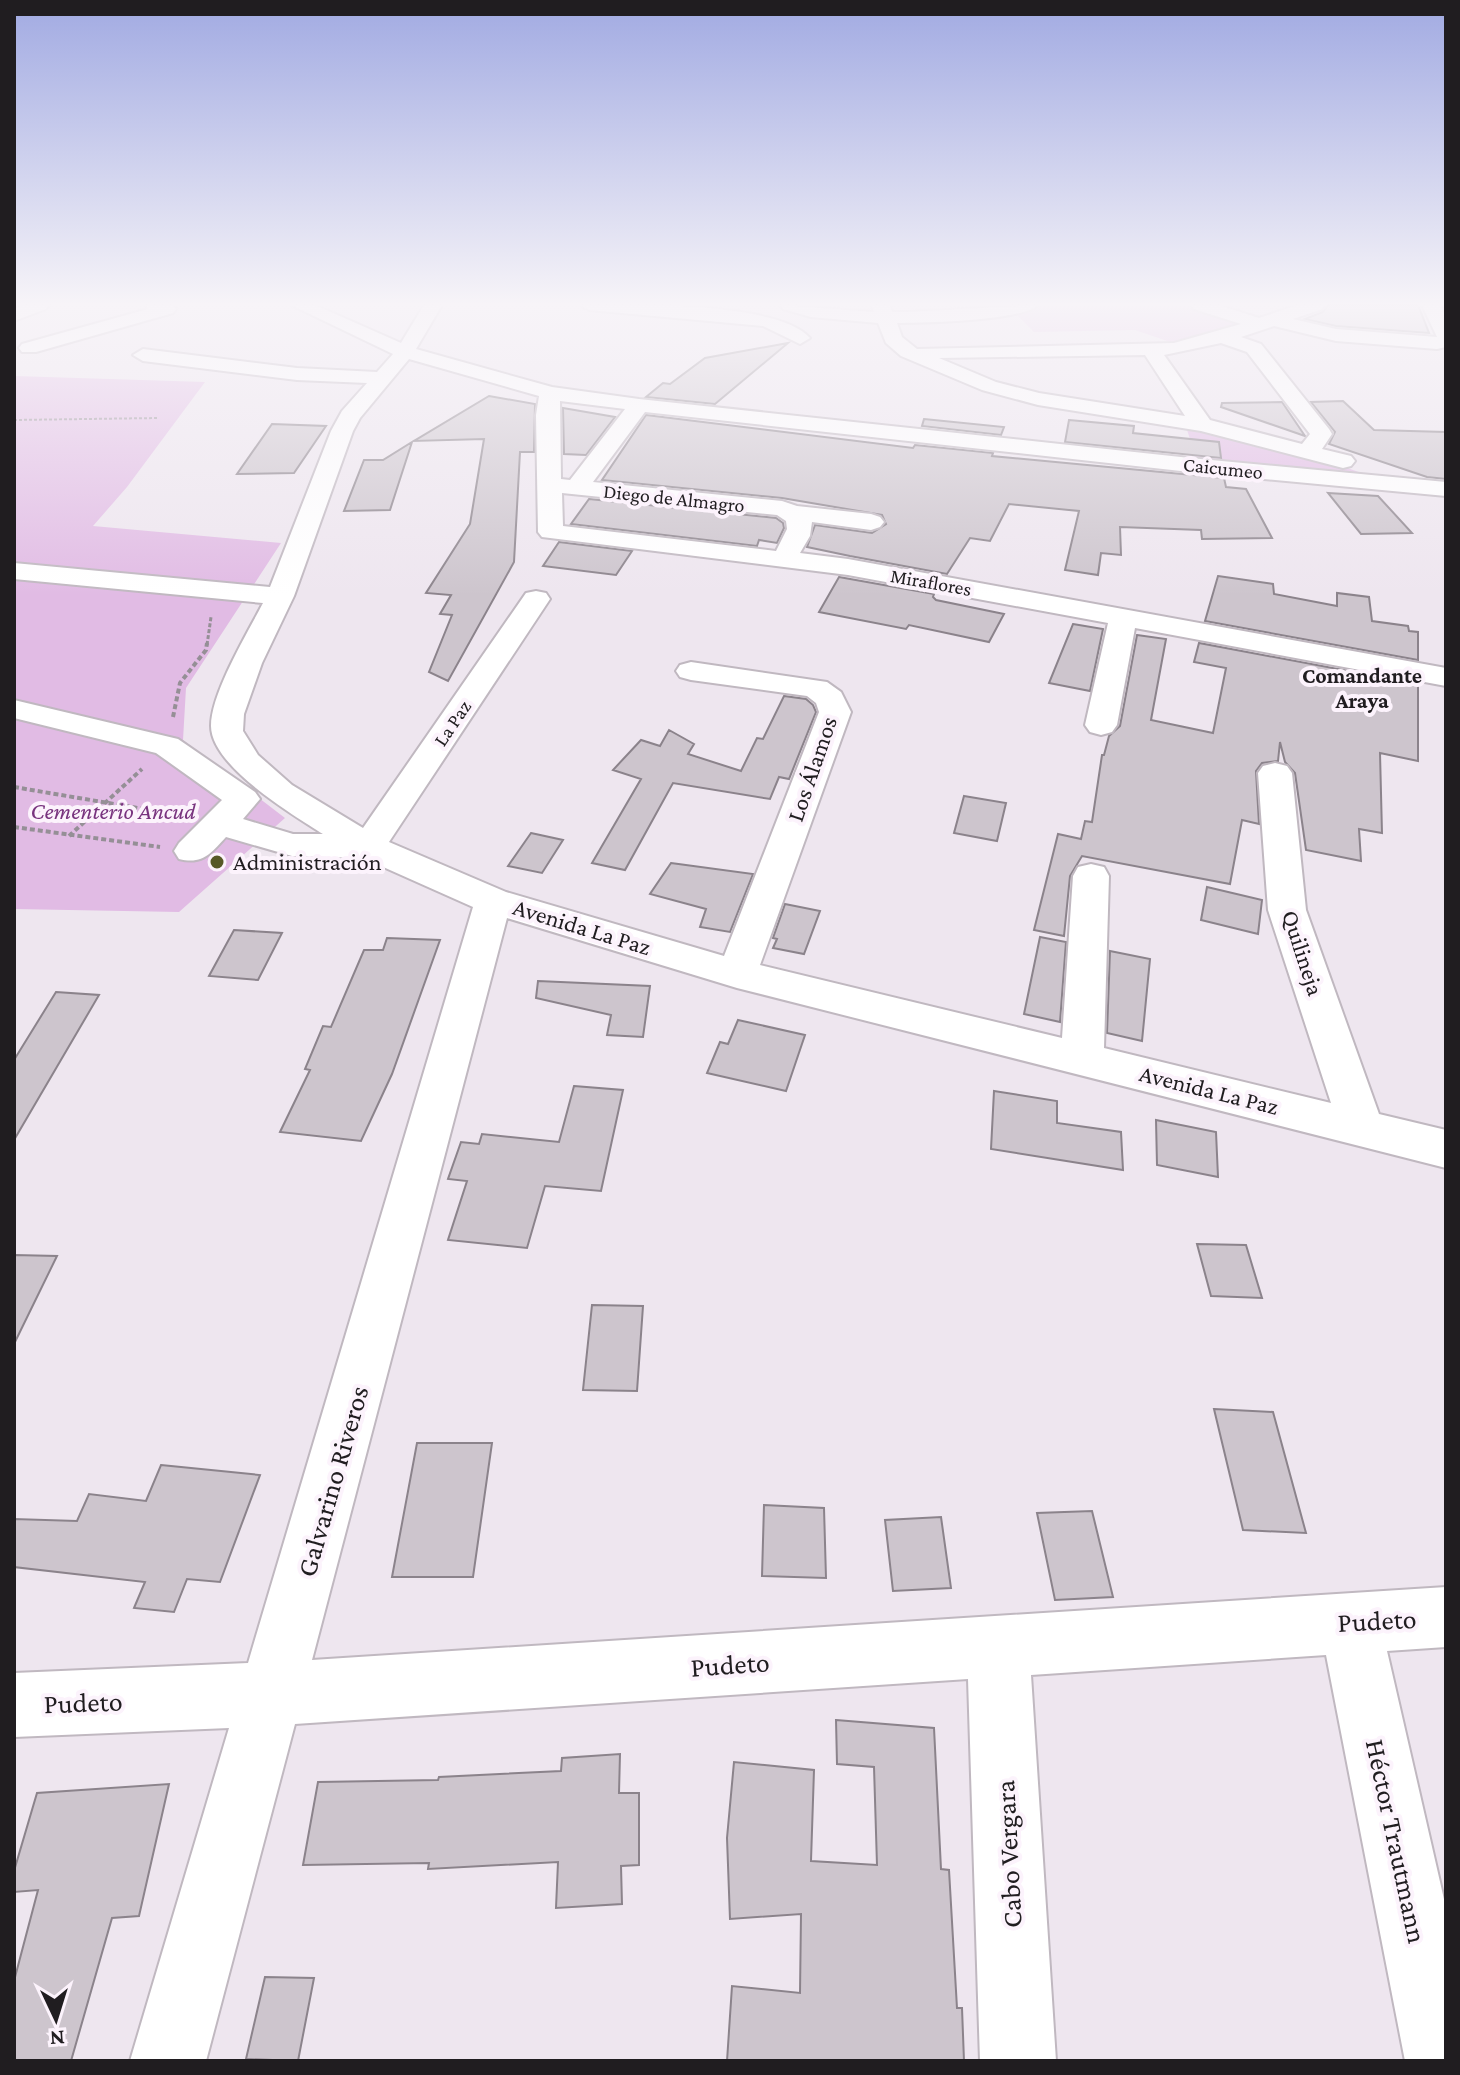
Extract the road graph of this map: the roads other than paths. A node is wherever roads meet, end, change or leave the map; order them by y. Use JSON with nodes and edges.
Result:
{"nodes":[{"id":1,"x":362,"y":402,"type":"edge"},
{"id":2,"x":549,"y":402,"type":"edge"},
{"id":3,"x":616,"y":402,"type":"edge"},
{"id":4,"x":1058,"y":402,"type":"edge"},
{"id":5,"x":1186,"y":402,"type":"edge"},
{"id":6,"x":1296,"y":402,"type":"edge"},
{"id":7,"x":1068,"y":404,"type":"joint"},
{"id":8,"x":639,"y":405,"type":"junction"},
{"id":9,"x":1202,"y":425,"type":"junction"},
{"id":10,"x":1309,"y":450,"type":"junction"},
{"id":11,"x":564,"y":486,"type":"junction"},
{"id":12,"x":1410,"y":487,"type":"junction"},
{"id":13,"x":1446,"y":489,"type":"edge"},
{"id":14,"x":796,"y":513,"type":"junction"},
{"id":15,"x":871,"y":522,"type":"dead end"},
{"id":16,"x":784,"y":559,"type":"junction"},
{"id":17,"x":14,"y":571,"type":"edge"},
{"id":18,"x":280,"y":596,"type":"junction"},
{"id":19,"x":536,"y":599,"type":"dead end"},
{"id":20,"x":1123,"y":617,"type":"junction"},
{"id":21,"x":691,"y":671,"type":"dead end"},
{"id":22,"x":1446,"y":677,"type":"edge"},
{"id":23,"x":14,"y":709,"type":"edge"},
{"id":24,"x":1101,"y":725,"type":"dead end"},
{"id":25,"x":1275,"y":773,"type":"dead end"},
{"id":26,"x":219,"y":823,"type":"junction"},
{"id":27,"x":368,"y":847,"type":"junction"},
{"id":28,"x":192,"y":851,"type":"road end"},
{"id":29,"x":1091,"y":876,"type":"dead end"},
{"id":30,"x":493,"y":901,"type":"junction"},
{"id":31,"x":737,"y":974,"type":"junction"},
{"id":32,"x":1082,"y":1058,"type":"junction"},
{"id":33,"x":1361,"y":1127,"type":"junction"},
{"id":34,"x":1446,"y":1149,"type":"edge"},
{"id":35,"x":1446,"y":1617,"type":"edge"},
{"id":36,"x":1350,"y":1621,"type":"junction"},
{"id":37,"x":998,"y":1647,"type":"junction"},
{"id":38,"x":272,"y":1694,"type":"junction"},
{"id":39,"x":14,"y":1705,"type":"edge"},
{"id":40,"x":168,"y":2061,"type":"edge"},
{"id":41,"x":1018,"y":2061,"type":"edge"},
{"id":42,"x":1443,"y":2061,"type":"edge"}],
"edges":[{"from":1,"to":18,"type":"street","name":"Avenida La Paz"},
{"from":2,"to":11,"type":"street","name":"Miraflores"},
{"from":3,"to":8,"type":"street","name":"Caicumeo"},
{"from":4,"to":7,"type":"street"},
{"from":5,"to":9,"type":"street"},
{"from":6,"to":10,"type":"street"},
{"from":7,"to":9,"type":"street"},
{"from":8,"to":11,"type":"street"},
{"from":8,"to":12,"type":"street","name":"Caicumeo"},
{"from":9,"to":10,"type":"street"},
{"from":10,"to":12,"type":"street"},
{"from":11,"to":14,"type":"street","name":"Diego de Almagro"},
{"from":11,"to":16,"type":"street","name":"Miraflores"},
{"from":12,"to":13,"type":"street","name":"Caicumeo"},
{"from":14,"to":15,"type":"street","name":"Diego de Almagro"},
{"from":14,"to":16,"type":"street"},
{"from":16,"to":20,"type":"street","name":"Miraflores"},
{"from":17,"to":18,"type":"street"},
{"from":18,"to":27,"type":"street","name":"Avenida La Paz"},
{"from":19,"to":27,"type":"street","name":"La Paz"},
{"from":20,"to":22,"type":"street","name":"Miraflores"},
{"from":20,"to":24,"type":"street"},
{"from":21,"to":31,"type":"street","name":"Los Álamos"},
{"from":23,"to":26,"type":"street"},
{"from":25,"to":33,"type":"street","name":"Quilineja"},
{"from":26,"to":27,"type":"street"},
{"from":26,"to":28,"type":"street"},
{"from":27,"to":30,"type":"street","name":"Avenida La Paz"},
{"from":29,"to":32,"type":"street"},
{"from":30,"to":31,"type":"street","name":"Avenida La Paz"},
{"from":30,"to":38,"type":"street","name":"Galvarino Riveros"},
{"from":31,"to":32,"type":"street","name":"Avenida La Paz"},
{"from":32,"to":33,"type":"street","name":"Avenida La Paz"},
{"from":33,"to":34,"type":"street","name":"Avenida La Paz"},
{"from":35,"to":36,"type":"street","name":"Pudeto"},
{"from":36,"to":37,"type":"street","name":"Pudeto"},
{"from":36,"to":42,"type":"street","name":"Héctor Trautmann"},
{"from":37,"to":38,"type":"street","name":"Pudeto"},
{"from":37,"to":41,"type":"street","name":"Cabo Vergara"},
{"from":38,"to":39,"type":"street","name":"Pudeto"},
{"from":38,"to":40,"type":"street","name":"Galvarino Riveros"}]}
